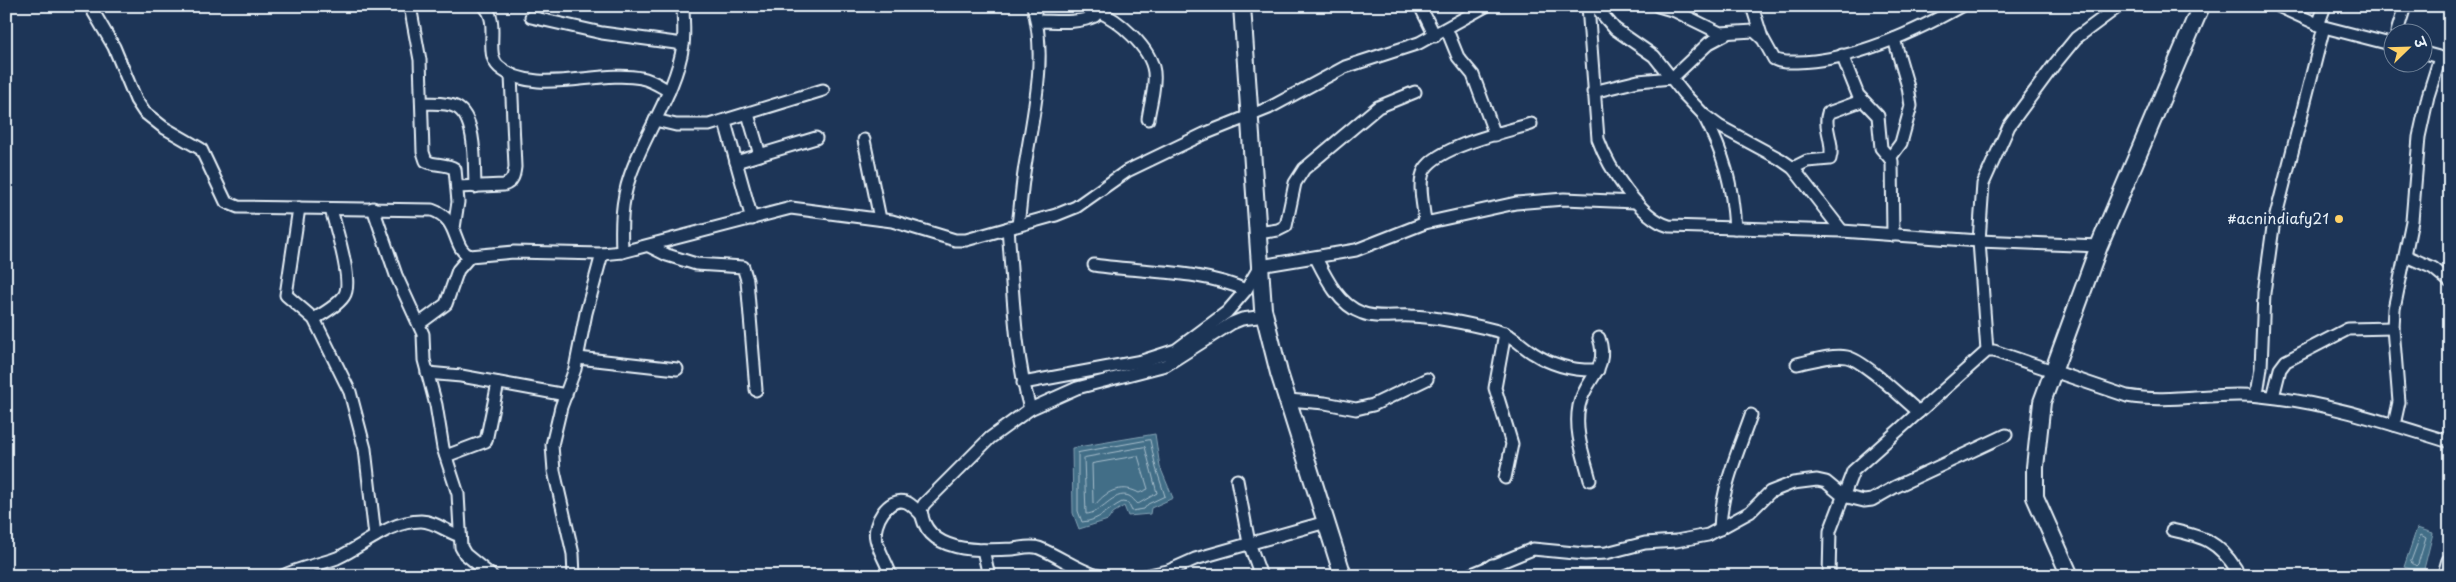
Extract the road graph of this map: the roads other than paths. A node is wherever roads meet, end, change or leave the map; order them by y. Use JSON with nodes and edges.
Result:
{"nodes":[{"id":1,"x":90,"y":6,"type":"edge"},
{"id":2,"x":410,"y":6,"type":"edge"},
{"id":3,"x":484,"y":6,"type":"edge"},
{"id":4,"x":683,"y":6,"type":"edge"},
{"id":5,"x":1033,"y":6,"type":"edge"},
{"id":6,"x":1242,"y":6,"type":"edge"},
{"id":7,"x":1420,"y":6,"type":"edge"},
{"id":8,"x":1486,"y":6,"type":"edge"},
{"id":9,"x":1588,"y":6,"type":"edge"},
{"id":10,"x":1595,"y":6,"type":"edge"},
{"id":11,"x":1658,"y":6,"type":"edge"},
{"id":12,"x":1752,"y":6,"type":"edge"},
{"id":13,"x":1961,"y":6,"type":"edge"},
{"id":14,"x":2119,"y":6,"type":"edge"},
{"id":15,"x":2201,"y":6,"type":"edge"},
{"id":16,"x":2278,"y":6,"type":"edge"},
{"id":17,"x":2325,"y":6,"type":"edge"},
{"id":18,"x":2405,"y":6,"type":"edge"},
{"id":19,"x":1097,"y":8,"type":"edge"},
{"id":20,"x":1678,"y":9,"type":"edge"},
{"id":21,"x":531,"y":17,"type":"dead end"},
{"id":22,"x":1037,"y":21,"type":"junction"},
{"id":23,"x":2400,"y":22,"type":"edge"},
{"id":24,"x":2321,"y":26,"type":"junction"},
{"id":25,"x":1447,"y":30,"type":"junction"},
{"id":26,"x":1726,"y":34,"type":"junction"},
{"id":27,"x":1435,"y":36,"type":"junction"},
{"id":28,"x":1763,"y":39,"type":"junction"},
{"id":29,"x":1894,"y":39,"type":"junction"},
{"id":30,"x":2384,"y":43,"type":"edge"},
{"id":31,"x":683,"y":44,"type":"junction"},
{"id":32,"x":1842,"y":55,"type":"junction"},
{"id":33,"x":2445,"y":59,"type":"edge"},
{"id":34,"x":511,"y":75,"type":"junction"},
{"id":35,"x":1672,"y":78,"type":"junction"},
{"id":36,"x":669,"y":90,"type":"junction"},
{"id":37,"x":824,"y":90,"type":"dead end"},
{"id":38,"x":1415,"y":92,"type":"dead end"},
{"id":39,"x":1593,"y":92,"type":"junction"},
{"id":40,"x":1862,"y":101,"type":"junction"},
{"id":41,"x":422,"y":103,"type":"junction"},
{"id":42,"x":748,"y":114,"type":"junction"},
{"id":43,"x":1704,"y":115,"type":"junction"},
{"id":44,"x":1248,"y":116,"type":"junction"},
{"id":45,"x":1148,"y":119,"type":"dead end"},
{"id":46,"x":655,"y":120,"type":"junction"},
{"id":47,"x":725,"y":122,"type":"junction"},
{"id":48,"x":1531,"y":124,"type":"dead end"},
{"id":49,"x":1494,"y":135,"type":"junction"},
{"id":50,"x":816,"y":138,"type":"dead end"},
{"id":51,"x":864,"y":140,"type":"dead end"},
{"id":52,"x":760,"y":155,"type":"junction"},
{"id":53,"x":1890,"y":158,"type":"junction"},
{"id":54,"x":736,"y":162,"type":"junction"},
{"id":55,"x":1793,"y":168,"type":"junction"},
{"id":56,"x":458,"y":187,"type":"junction"},
{"id":57,"x":475,"y":187,"type":"junction"},
{"id":58,"x":1636,"y":202,"type":"junction"},
{"id":59,"x":299,"y":208,"type":"junction"},
{"id":60,"x":373,"y":208,"type":"junction"},
{"id":61,"x":331,"y":209,"type":"junction"},
{"id":62,"x":752,"y":219,"type":"junction"},
{"id":63,"x":876,"y":219,"type":"junction"},
{"id":64,"x":1425,"y":223,"type":"junction"},
{"id":65,"x":1013,"y":227,"type":"junction"},
{"id":66,"x":454,"y":228,"type":"junction"},
{"id":67,"x":1736,"y":228,"type":"junction"},
{"id":68,"x":1842,"y":231,"type":"junction"},
{"id":69,"x":1258,"y":232,"type":"junction"},
{"id":70,"x":1893,"y":235,"type":"junction"},
{"id":71,"x":1980,"y":241,"type":"junction"},
{"id":72,"x":649,"y":246,"type":"junction"},
{"id":73,"x":2099,"y":246,"type":"junction"},
{"id":74,"x":622,"y":252,"type":"junction"},
{"id":75,"x":602,"y":254,"type":"junction"},
{"id":76,"x":470,"y":256,"type":"junction"},
{"id":77,"x":2406,"y":256,"type":"junction"},
{"id":78,"x":1316,"y":258,"type":"junction"},
{"id":79,"x":1094,"y":265,"type":"dead end"},
{"id":80,"x":1260,"y":266,"type":"junction"},
{"id":81,"x":2450,"y":282,"type":"edge"},
{"id":82,"x":1246,"y":290,"type":"junction"},
{"id":83,"x":1265,"y":316,"type":"junction"},
{"id":84,"x":314,"y":319,"type":"junction"},
{"id":85,"x":419,"y":324,"type":"junction"},
{"id":86,"x":2393,"y":328,"type":"junction"},
{"id":87,"x":1504,"y":333,"type":"junction"},
{"id":88,"x":1599,"y":338,"type":"dead end"},
{"id":89,"x":1988,"y":351,"type":"junction"},
{"id":90,"x":578,"y":358,"type":"junction"},
{"id":91,"x":1797,"y":364,"type":"dead end"},
{"id":92,"x":677,"y":369,"type":"dead end"},
{"id":93,"x":1598,"y":370,"type":"junction"},
{"id":94,"x":2052,"y":371,"type":"junction"},
{"id":95,"x":427,"y":373,"type":"junction"},
{"id":96,"x":1427,"y":379,"type":"dead end"},
{"id":97,"x":498,"y":383,"type":"junction"},
{"id":98,"x":1024,"y":386,"type":"junction"},
{"id":99,"x":756,"y":390,"type":"dead end"},
{"id":100,"x":566,"y":395,"type":"junction"},
{"id":101,"x":2254,"y":395,"type":"junction"},
{"id":102,"x":2273,"y":397,"type":"junction"},
{"id":103,"x":1288,"y":400,"type":"junction"},
{"id":104,"x":1029,"y":407,"type":"junction"},
{"id":105,"x":1919,"y":412,"type":"junction"},
{"id":106,"x":1751,"y":415,"type":"dead end"},
{"id":107,"x":2394,"y":425,"type":"junction"},
{"id":108,"x":2006,"y":435,"type":"dead end"},
{"id":109,"x":2450,"y":442,"type":"edge"},
{"id":110,"x":446,"y":456,"type":"junction"},
{"id":111,"x":1504,"y":478,"type":"dead end"},
{"id":112,"x":1237,"y":480,"type":"dead end"},
{"id":113,"x":1590,"y":480,"type":"dead end"},
{"id":114,"x":1843,"y":496,"type":"junction"},
{"id":115,"x":922,"y":515,"type":"junction"},
{"id":116,"x":1326,"y":522,"type":"junction"},
{"id":117,"x":1720,"y":529,"type":"junction"},
{"id":118,"x":2172,"y":530,"type":"dead end"},
{"id":119,"x":376,"y":536,"type":"junction"},
{"id":120,"x":460,"y":536,"type":"junction"},
{"id":121,"x":1249,"y":543,"type":"junction"},
{"id":122,"x":983,"y":550,"type":"junction"},
{"id":123,"x":2450,"y":562,"type":"edge"},
{"id":124,"x":1492,"y":565,"type":"junction"},
{"id":125,"x":283,"y":576,"type":"edge"},
{"id":126,"x":492,"y":576,"type":"edge"},
{"id":127,"x":574,"y":576,"type":"edge"},
{"id":128,"x":891,"y":576,"type":"edge"},
{"id":129,"x":989,"y":576,"type":"edge"},
{"id":130,"x":1098,"y":576,"type":"edge"},
{"id":131,"x":1144,"y":576,"type":"edge"},
{"id":132,"x":1261,"y":576,"type":"edge"},
{"id":133,"x":1343,"y":576,"type":"edge"},
{"id":134,"x":1467,"y":576,"type":"edge"},
{"id":135,"x":1498,"y":576,"type":"edge"},
{"id":136,"x":1830,"y":576,"type":"edge"},
{"id":137,"x":2070,"y":576,"type":"edge"},
{"id":138,"x":2234,"y":576,"type":"edge"},
{"id":139,"x":2446,"y":576,"type":"edge"}],
"edges":[{"from":1,"to":59,"type":"street"},
{"from":2,"to":41,"type":"street"},
{"from":3,"to":34,"type":"street"},
{"from":4,"to":31,"type":"street"},
{"from":5,"to":22,"type":"street"},
{"from":6,"to":44,"type":"street"},
{"from":7,"to":27,"type":"street"},
{"from":8,"to":25,"type":"street"},
{"from":9,"to":39,"type":"street"},
{"from":10,"to":35,"type":"street"},
{"from":11,"to":20,"type":"street"},
{"from":12,"to":28,"type":"street"},
{"from":13,"to":29,"type":"street"},
{"from":14,"to":71,"type":"street"},
{"from":15,"to":73,"type":"street"},
{"from":16,"to":24,"type":"street"},
{"from":17,"to":24,"type":"street"},
{"from":18,"to":23,"type":"street"},
{"from":19,"to":22,"type":"street"},
{"from":19,"to":45,"type":"street"},
{"from":20,"to":26,"type":"street"},
{"from":21,"to":31,"type":"street"},
{"from":22,"to":65,"type":"street"},
{"from":24,"to":30,"type":"street"},
{"from":24,"to":101,"type":"street"},
{"from":25,"to":27,"type":"street"},
{"from":25,"to":49,"type":"street"},
{"from":26,"to":28,"type":"street"},
{"from":26,"to":35,"type":"street"},
{"from":27,"to":44,"type":"street"},
{"from":28,"to":32,"type":"street"},
{"from":29,"to":32,"type":"street"},
{"from":29,"to":53,"type":"street"},
{"from":31,"to":36,"type":"street"},
{"from":32,"to":40,"type":"street"},
{"from":33,"to":77,"type":"street"},
{"from":34,"to":36,"type":"street"},
{"from":34,"to":57,"type":"street"},
{"from":35,"to":39,"type":"street"},
{"from":35,"to":43,"type":"street"},
{"from":36,"to":46,"type":"street"},
{"from":37,"to":42,"type":"street"},
{"from":38,"to":69,"type":"street"},
{"from":39,"to":58,"type":"street"},
{"from":40,"to":53,"type":"street"},
{"from":40,"to":55,"type":"street"},
{"from":41,"to":56,"type":"street"},
{"from":41,"to":57,"type":"street"},
{"from":42,"to":47,"type":"street"},
{"from":42,"to":52,"type":"street"},
{"from":43,"to":55,"type":"street"},
{"from":43,"to":67,"type":"street"},
{"from":44,"to":65,"type":"street"},
{"from":44,"to":69,"type":"street"},
{"from":46,"to":47,"type":"street"},
{"from":46,"to":74,"type":"street"},
{"from":47,"to":54,"type":"street"},
{"from":48,"to":49,"type":"street"},
{"from":49,"to":64,"type":"street"},
{"from":50,"to":52,"type":"street"},
{"from":51,"to":63,"type":"street"},
{"from":52,"to":54,"type":"street"},
{"from":53,"to":70,"type":"street"},
{"from":54,"to":62,"type":"street"},
{"from":55,"to":68,"type":"street"},
{"from":56,"to":57,"type":"street"},
{"from":56,"to":66,"type":"street"},
{"from":58,"to":64,"type":"street"},
{"from":58,"to":67,"type":"street"},
{"from":59,"to":61,"type":"street"},
{"from":59,"to":84,"type":"street"},
{"from":60,"to":61,"type":"street"},
{"from":60,"to":66,"type":"street"},
{"from":60,"to":85,"type":"street"},
{"from":61,"to":84,"type":"street"},
{"from":62,"to":63,"type":"street"},
{"from":62,"to":72,"type":"street"},
{"from":63,"to":65,"type":"street"},
{"from":64,"to":78,"type":"street"},
{"from":65,"to":98,"type":"street"},
{"from":66,"to":76,"type":"street"},
{"from":67,"to":68,"type":"street"},
{"from":68,"to":70,"type":"street"},
{"from":69,"to":80,"type":"street"},
{"from":70,"to":71,"type":"street"},
{"from":71,"to":73,"type":"street"},
{"from":71,"to":89,"type":"street"},
{"from":72,"to":74,"type":"street"},
{"from":72,"to":99,"type":"street"},
{"from":73,"to":94,"type":"street"},
{"from":74,"to":75,"type":"street"},
{"from":75,"to":76,"type":"street"},
{"from":75,"to":90,"type":"street"},
{"from":76,"to":85,"type":"street"},
{"from":77,"to":81,"type":"street"},
{"from":77,"to":86,"type":"street"},
{"from":78,"to":80,"type":"street"},
{"from":78,"to":87,"type":"street"},
{"from":79,"to":82,"type":"street"},
{"from":80,"to":82,"type":"street"},
{"from":80,"to":83,"type":"street"},
{"from":82,"to":98,"type":"street"},
{"from":83,"to":103,"type":"street"},
{"from":83,"to":104,"type":"street"},
{"from":84,"to":119,"type":"street"},
{"from":85,"to":95,"type":"street"},
{"from":86,"to":102,"type":"street"},
{"from":86,"to":107,"type":"street"},
{"from":87,"to":93,"type":"street"},
{"from":87,"to":111,"type":"street"},
{"from":88,"to":93,"type":"street"},
{"from":89,"to":94,"type":"street"},
{"from":89,"to":105,"type":"street"},
{"from":90,"to":92,"type":"street"},
{"from":90,"to":100,"type":"street"},
{"from":91,"to":105,"type":"street"},
{"from":93,"to":113,"type":"street"},
{"from":94,"to":101,"type":"street"},
{"from":94,"to":137,"type":"street"},
{"from":95,"to":97,"type":"street"},
{"from":95,"to":110,"type":"street"},
{"from":96,"to":103,"type":"street"},
{"from":97,"to":100,"type":"street"},
{"from":97,"to":110,"type":"street"},
{"from":98,"to":104,"type":"street"},
{"from":100,"to":127,"type":"street"},
{"from":101,"to":102,"type":"street"},
{"from":102,"to":107,"type":"street"},
{"from":103,"to":116,"type":"street"},
{"from":104,"to":115,"type":"street"},
{"from":105,"to":114,"type":"street"},
{"from":106,"to":117,"type":"street"},
{"from":107,"to":109,"type":"street"},
{"from":108,"to":114,"type":"street"},
{"from":110,"to":120,"type":"street"},
{"from":112,"to":121,"type":"street"},
{"from":114,"to":117,"type":"street"},
{"from":114,"to":136,"type":"street"},
{"from":115,"to":122,"type":"street"},
{"from":115,"to":128,"type":"street"},
{"from":116,"to":121,"type":"street"},
{"from":116,"to":133,"type":"street"},
{"from":117,"to":124,"type":"street"},
{"from":118,"to":138,"type":"street"},
{"from":119,"to":120,"type":"street"},
{"from":119,"to":125,"type":"street"},
{"from":120,"to":126,"type":"street"},
{"from":121,"to":131,"type":"street"},
{"from":121,"to":132,"type":"street"},
{"from":122,"to":129,"type":"street"},
{"from":122,"to":130,"type":"street"},
{"from":123,"to":139,"type":"street"},
{"from":124,"to":134,"type":"street"},
{"from":124,"to":135,"type":"street"}]}
